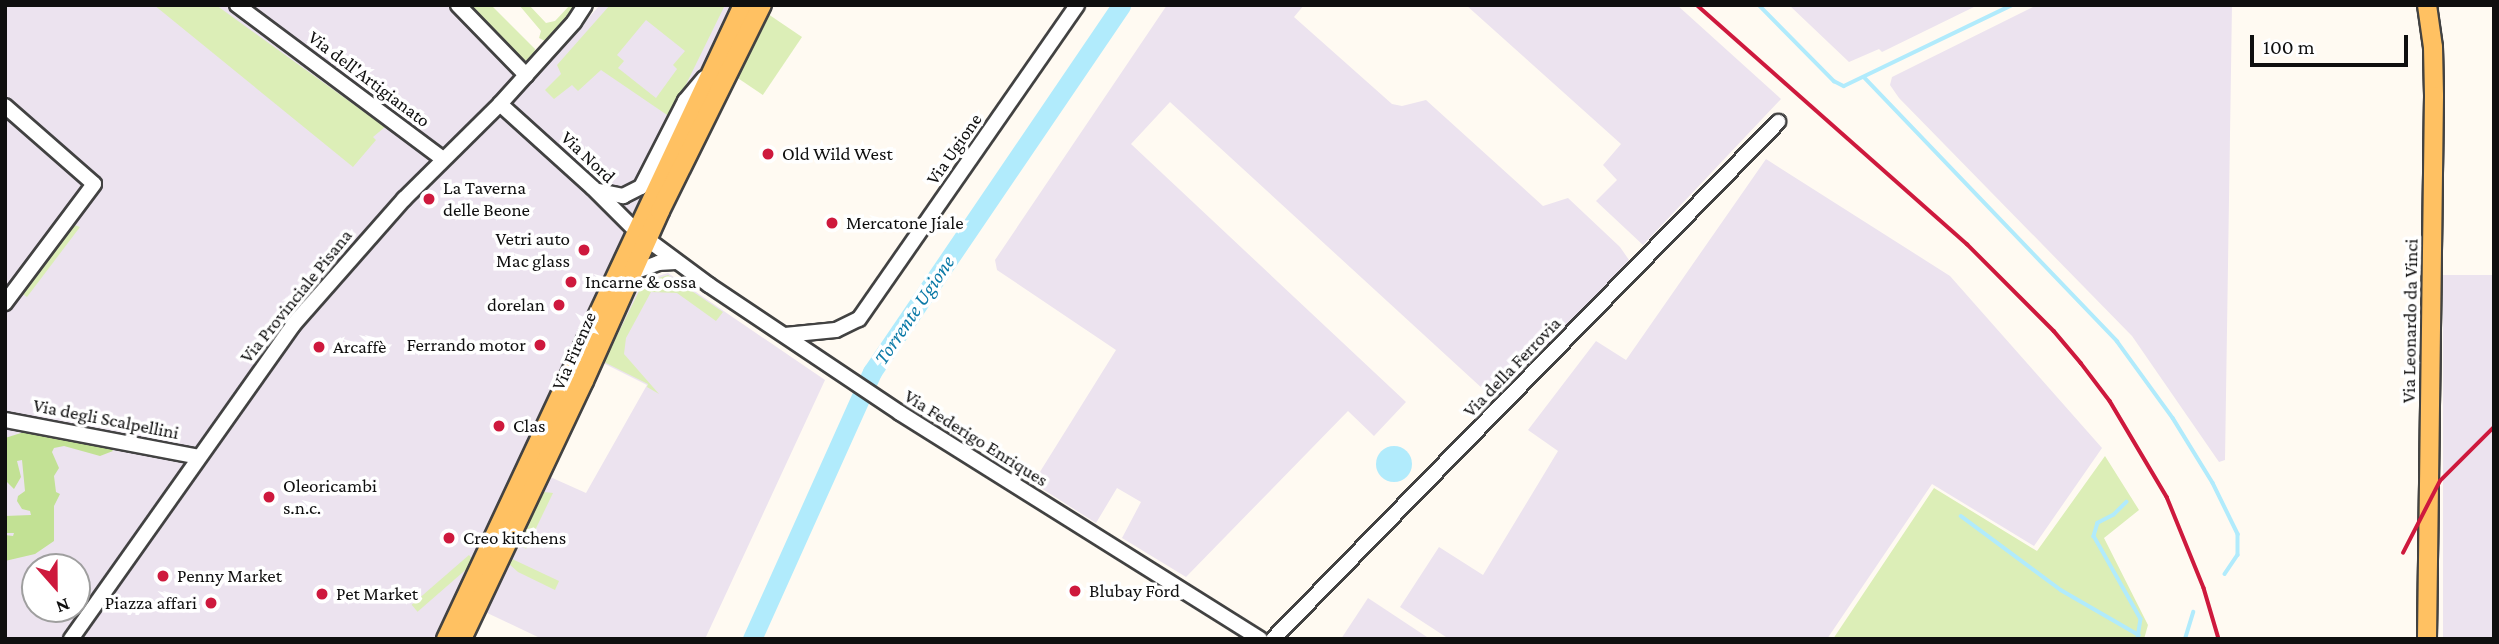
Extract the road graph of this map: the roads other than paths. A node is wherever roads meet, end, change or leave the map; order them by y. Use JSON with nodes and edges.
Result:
{"nodes":[{"id":1,"x":237,"y":5,"type":"edge"},
{"id":2,"x":458,"y":5,"type":"edge"},
{"id":3,"x":585,"y":5,"type":"edge"},
{"id":4,"x":743,"y":5,"type":"edge"},
{"id":5,"x":762,"y":5,"type":"edge"},
{"id":6,"x":1077,"y":5,"type":"edge"},
{"id":7,"x":2427,"y":5,"type":"edge"},
{"id":8,"x":710,"y":72,"type":"junction"},
{"id":9,"x":526,"y":75,"type":"junction"},
{"id":10,"x":500,"y":104,"type":"junction"},
{"id":11,"x":5,"y":106,"type":"edge"},
{"id":12,"x":1778,"y":122,"type":"dead end"},
{"id":13,"x":443,"y":159,"type":"junction"},
{"id":14,"x":593,"y":188,"type":"junction"},
{"id":15,"x":641,"y":236,"type":"junction"},
{"id":16,"x":676,"y":262,"type":"junction"},
{"id":17,"x":631,"y":273,"type":"junction"},
{"id":18,"x":5,"y":303,"type":"edge"},
{"id":19,"x":785,"y":335,"type":"junction"},
{"id":20,"x":5,"y":420,"type":"edge"},
{"id":21,"x":199,"y":457,"type":"junction"},
{"id":22,"x":71,"y":639,"type":"edge"},
{"id":23,"x":446,"y":639,"type":"edge"},
{"id":24,"x":462,"y":639,"type":"edge"},
{"id":25,"x":1260,"y":639,"type":"edge"},
{"id":26,"x":1273,"y":639,"type":"edge"},
{"id":27,"x":2427,"y":639,"type":"edge"}],
"edges":[{"from":1,"to":13,"type":"street","name":"Via dell'Artigianato"},
{"from":2,"to":9,"type":"street"},
{"from":3,"to":9,"type":"street","name":"Via Provinciale Pisana"},
{"from":4,"to":8,"type":"main road","name":"Via Firenze"},
{"from":5,"to":15,"type":"main road","name":"Via Firenze"},
{"from":6,"to":19,"type":"street","name":"Via Ugione"},
{"from":7,"to":27,"type":"main road","name":"Via Leonardo da Vinci"},
{"from":8,"to":14,"type":"street","name":"Via Firenze"},
{"from":8,"to":15,"type":"main road","name":"Via Firenze"},
{"from":9,"to":10,"type":"street","name":"Via Provinciale Pisana"},
{"from":10,"to":13,"type":"street","name":"Via Provinciale Pisana"},
{"from":10,"to":14,"type":"street","name":"Via Nord"},
{"from":11,"to":18,"type":"street"},
{"from":12,"to":26,"type":"street","name":"Via della Ferrovia"},
{"from":13,"to":21,"type":"street","name":"Via Provinciale Pisana"},
{"from":14,"to":15,"type":"street","name":"Via Nord"},
{"from":15,"to":16,"type":"street","name":"Via Federigo Enriques"},
{"from":15,"to":17,"type":"main road","name":"Via Firenze"},
{"from":15,"to":23,"type":"main road","name":"Via Firenze"},
{"from":16,"to":17,"type":"street"},
{"from":16,"to":19,"type":"street","name":"Via Federigo Enriques"},
{"from":17,"to":24,"type":"main road","name":"Via Firenze"},
{"from":19,"to":25,"type":"street","name":"Via Federigo Enriques"},
{"from":20,"to":21,"type":"street","name":"Via degli Scalpellini"},
{"from":21,"to":22,"type":"street","name":"Via Provinciale Pisana"}]}
